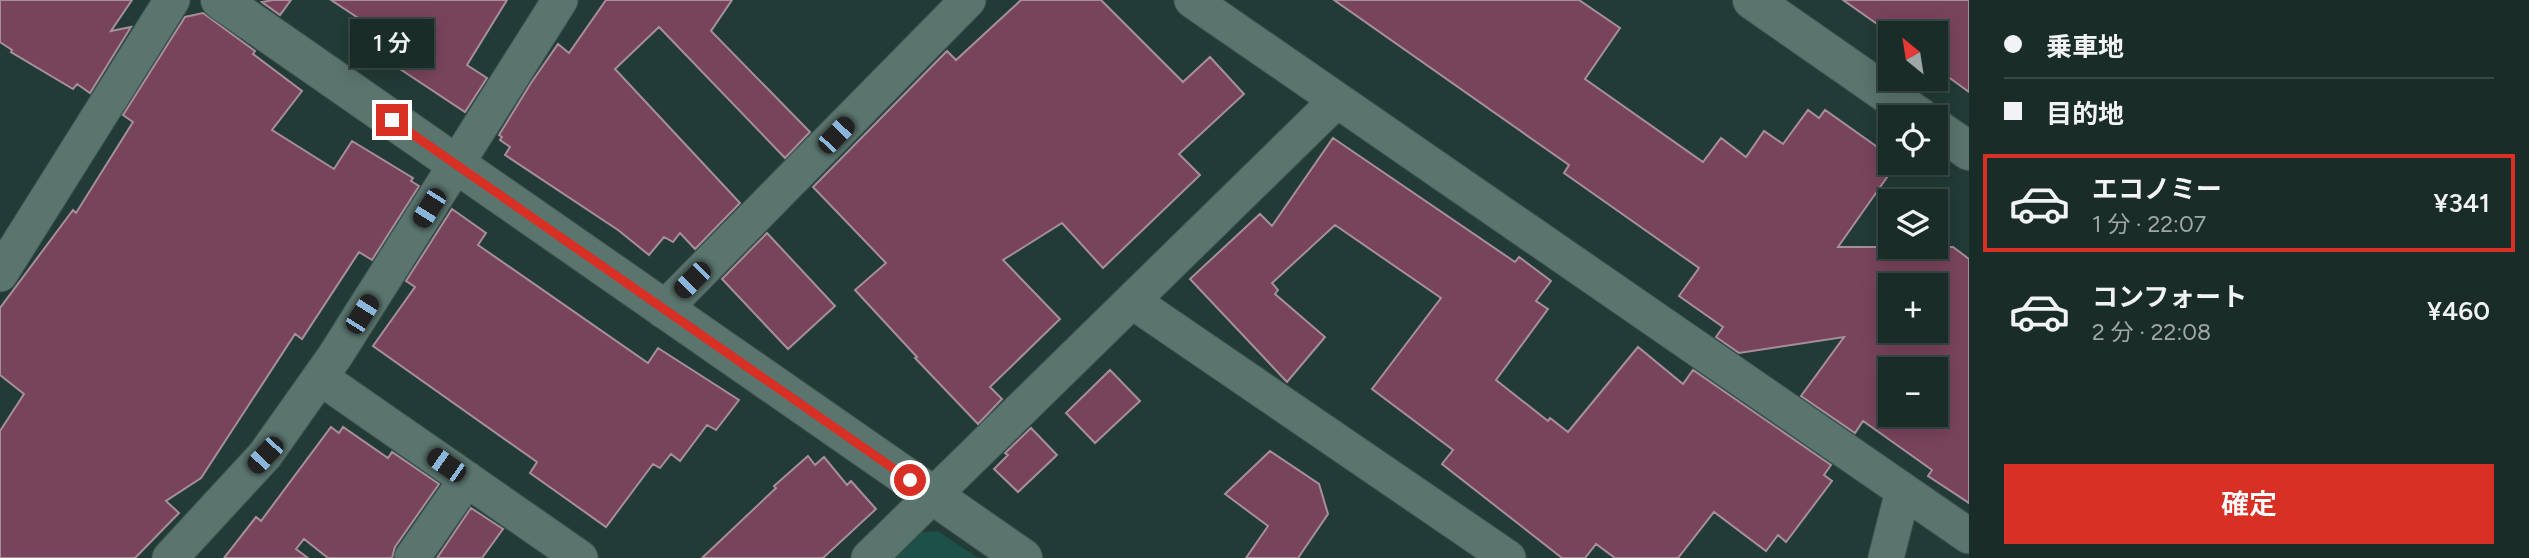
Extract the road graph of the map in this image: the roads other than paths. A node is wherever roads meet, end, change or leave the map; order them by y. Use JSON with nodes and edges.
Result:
{"nodes":[{"id":1,"x":172,"y":0,"type":"edge"},
{"id":2,"x":220,"y":0,"type":"edge"},
{"id":3,"x":560,"y":0,"type":"edge"},
{"id":4,"x":968,"y":0,"type":"edge"},
{"id":5,"x":1752,"y":0,"type":"edge"},
{"id":6,"x":1199,"y":2,"type":"edge"},
{"id":7,"x":1337,"y":100,"type":"junction"},
{"id":8,"x":1903,"y":105,"type":"edge"},
{"id":9,"x":1948,"y":136,"type":"edge"},
{"id":10,"x":1969,"y":151,"type":"edge"},
{"id":11,"x":456,"y":166,"type":"junction"},
{"id":12,"x":0,"y":274,"type":"edge"},
{"id":13,"x":1132,"y":301,"type":"junction"},
{"id":14,"x":663,"y":310,"type":"junction"},
{"id":15,"x":321,"y":378,"type":"junction"},
{"id":16,"x":467,"y":479,"type":"junction"},
{"id":17,"x":1903,"y":491,"type":"junction"},
{"id":18,"x":932,"y":495,"type":"junction"},
{"id":19,"x":1969,"y":536,"type":"edge"},
{"id":20,"x":170,"y":558,"type":"edge"},
{"id":21,"x":412,"y":558,"type":"edge"},
{"id":22,"x":580,"y":558,"type":"edge"},
{"id":23,"x":869,"y":558,"type":"edge"},
{"id":24,"x":1023,"y":558,"type":"edge"},
{"id":25,"x":1508,"y":558,"type":"edge"},
{"id":26,"x":1886,"y":558,"type":"edge"}],
"edges":[{"from":1,"to":12,"type":"street"},
{"from":2,"to":11,"type":"street"},
{"from":3,"to":11,"type":"street"},
{"from":4,"to":14,"type":"street"},
{"from":5,"to":8,"type":"street"},
{"from":6,"to":7,"type":"street"},
{"from":7,"to":13,"type":"street"},
{"from":7,"to":17,"type":"street"},
{"from":9,"to":10,"type":"street"},
{"from":11,"to":14,"type":"street"},
{"from":11,"to":15,"type":"street"},
{"from":13,"to":18,"type":"street"},
{"from":13,"to":25,"type":"street"},
{"from":14,"to":18,"type":"street"},
{"from":15,"to":16,"type":"street"},
{"from":15,"to":20,"type":"street"},
{"from":16,"to":21,"type":"street"},
{"from":16,"to":22,"type":"street"},
{"from":17,"to":19,"type":"street"},
{"from":17,"to":26,"type":"street"},
{"from":18,"to":23,"type":"street"},
{"from":18,"to":24,"type":"street"}]}
